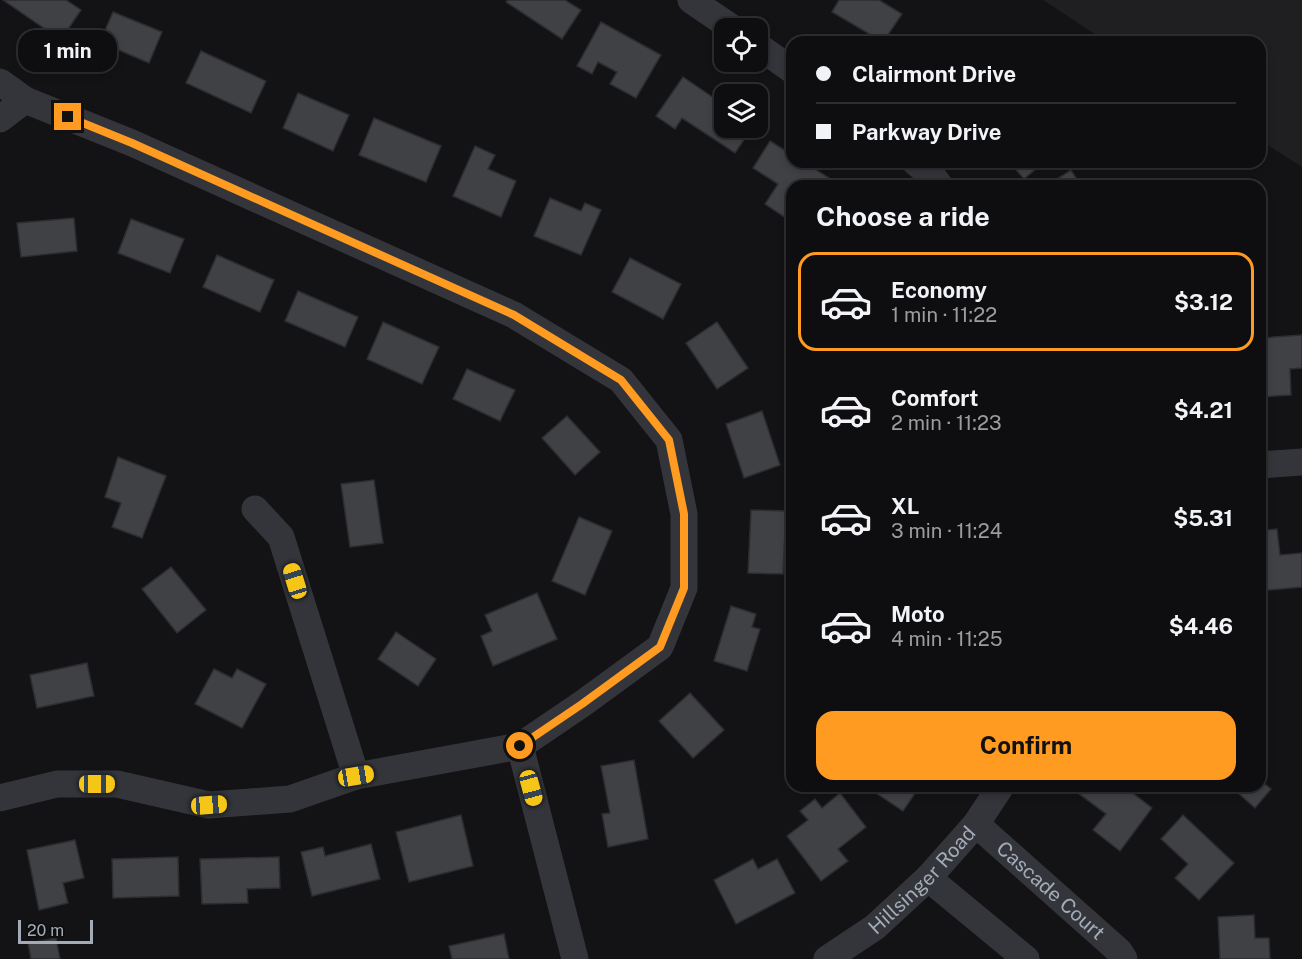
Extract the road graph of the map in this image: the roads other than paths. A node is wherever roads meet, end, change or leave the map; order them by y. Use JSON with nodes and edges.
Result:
{"nodes":[{"id":1,"x":691,"y":0,"type":"edge"},
{"id":2,"x":717,"y":18,"type":"edge"},
{"id":3,"x":768,"y":53,"type":"edge"},
{"id":4,"x":786,"y":66,"type":"edge"},
{"id":5,"x":0,"y":82,"type":"edge"},
{"id":6,"x":25,"y":100,"type":"junction"},
{"id":7,"x":0,"y":119,"type":"edge"},
{"id":8,"x":922,"y":168,"type":"edge"},
{"id":9,"x":936,"y":180,"type":"edge"},
{"id":10,"x":1302,"y":462,"type":"edge"},
{"id":11,"x":1266,"y":465,"type":"edge"},
{"id":12,"x":255,"y":509,"type":"dead end"},
{"id":13,"x":520,"y":746,"type":"junction"},
{"id":14,"x":356,"y":776,"type":"junction"},
{"id":15,"x":997,"y":792,"type":"edge"},
{"id":16,"x":0,"y":798,"type":"edge"},
{"id":17,"x":976,"y":824,"type":"junction"},
{"id":18,"x":928,"y":878,"type":"junction"},
{"id":19,"x":575,"y":959,"type":"edge"},
{"id":20,"x":827,"y":959,"type":"edge"},
{"id":21,"x":1026,"y":959,"type":"edge"},
{"id":22,"x":1124,"y":959,"type":"edge"}],
"edges":[{"from":1,"to":2,"type":"street"},
{"from":3,"to":4,"type":"street"},
{"from":5,"to":6,"type":"street"},
{"from":6,"to":7,"type":"street"},
{"from":6,"to":13,"type":"street"},
{"from":8,"to":9,"type":"street"},
{"from":10,"to":11,"type":"street"},
{"from":12,"to":14,"type":"street"},
{"from":13,"to":14,"type":"street"},
{"from":13,"to":19,"type":"street"},
{"from":14,"to":16,"type":"street"},
{"from":15,"to":17,"type":"street","name":"Hillsinger Road"},
{"from":17,"to":18,"type":"street","name":"Hillsinger Road"},
{"from":17,"to":22,"type":"street","name":"Cascade Court"},
{"from":18,"to":20,"type":"street","name":"Hillsinger Road"},
{"from":18,"to":21,"type":"street"}]}
